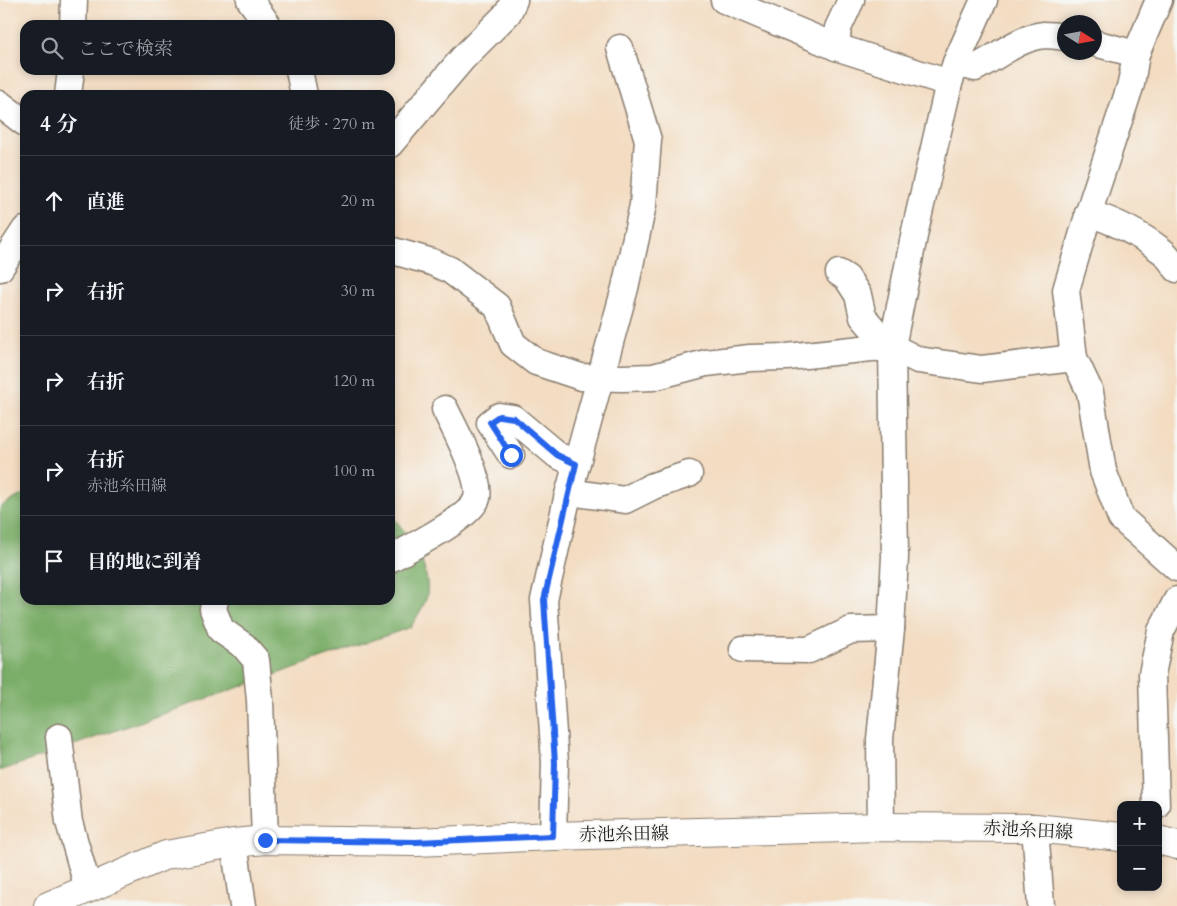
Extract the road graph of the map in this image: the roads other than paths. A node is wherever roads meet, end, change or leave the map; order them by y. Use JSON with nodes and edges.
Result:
{"nodes":[{"id":1,"x":74,"y":0,"type":"edge"},
{"id":2,"x":250,"y":0,"type":"edge"},
{"id":3,"x":514,"y":0,"type":"edge"},
{"id":4,"x":724,"y":0,"type":"edge"},
{"id":5,"x":851,"y":0,"type":"edge"},
{"id":6,"x":984,"y":0,"type":"edge"},
{"id":7,"x":1160,"y":0,"type":"edge"},
{"id":8,"x":73,"y":20,"type":"edge"},
{"id":9,"x":264,"y":20,"type":"edge"},
{"id":10,"x":1057,"y":36,"type":"edge"},
{"id":11,"x":1102,"y":46,"type":"edge"},
{"id":12,"x":836,"y":47,"type":"junction"},
{"id":13,"x":620,"y":48,"type":"dead end"},
{"id":14,"x":1136,"y":54,"type":"junction"},
{"id":15,"x":952,"y":73,"type":"junction"},
{"id":16,"x":70,"y":75,"type":"edge"},
{"id":17,"x":301,"y":75,"type":"edge"},
{"id":18,"x":69,"y":90,"type":"edge"},
{"id":19,"x":303,"y":90,"type":"edge"},
{"id":20,"x":0,"y":104,"type":"edge"},
{"id":21,"x":20,"y":119,"type":"edge"},
{"id":22,"x":395,"y":138,"type":"edge"},
{"id":23,"x":1088,"y":213,"type":"junction"},
{"id":24,"x":20,"y":238,"type":"edge"},
{"id":25,"x":395,"y":251,"type":"edge"},
{"id":26,"x":0,"y":268,"type":"edge"},
{"id":27,"x":1177,"y":269,"type":"edge"},
{"id":28,"x":839,"y":273,"type":"dead end"},
{"id":29,"x":886,"y":348,"type":"junction"},
{"id":30,"x":1074,"y":358,"type":"junction"},
{"id":31,"x":599,"y":378,"type":"junction"},
{"id":32,"x":445,"y":409,"type":"dead end"},
{"id":33,"x":511,"y":455,"type":"dead end"},
{"id":34,"x":576,"y":464,"type":"junction"},
{"id":35,"x":689,"y":474,"type":"dead end"},
{"id":36,"x":569,"y":492,"type":"junction"},
{"id":37,"x":395,"y":556,"type":"edge"},
{"id":38,"x":1177,"y":568,"type":"edge"},
{"id":39,"x":1177,"y":600,"type":"edge"},
{"id":40,"x":214,"y":605,"type":"edge"},
{"id":41,"x":891,"y":629,"type":"junction"},
{"id":42,"x":743,"y":649,"type":"dead end"},
{"id":43,"x":60,"y":736,"type":"dead end"},
{"id":44,"x":1156,"y":801,"type":"edge"},
{"id":45,"x":881,"y":827,"type":"junction"},
{"id":46,"x":1035,"y":828,"type":"junction"},
{"id":47,"x":553,"y":836,"type":"junction"},
{"id":48,"x":1117,"y":837,"type":"edge"},
{"id":49,"x":265,"y":840,"type":"junction"},
{"id":50,"x":1162,"y":841,"type":"edge"},
{"id":51,"x":234,"y":843,"type":"junction"},
{"id":52,"x":1177,"y":844,"type":"edge"},
{"id":53,"x":88,"y":888,"type":"junction"},
{"id":54,"x":48,"y":906,"type":"edge"},
{"id":55,"x":243,"y":906,"type":"edge"},
{"id":56,"x":1041,"y":906,"type":"edge"}],
"edges":[{"from":1,"to":8,"type":"street"},
{"from":2,"to":9,"type":"street"},
{"from":3,"to":22,"type":"street"},
{"from":4,"to":12,"type":"street"},
{"from":5,"to":12,"type":"street"},
{"from":6,"to":15,"type":"street"},
{"from":7,"to":14,"type":"street"},
{"from":10,"to":15,"type":"street"},
{"from":11,"to":14,"type":"street"},
{"from":12,"to":15,"type":"street"},
{"from":13,"to":31,"type":"street"},
{"from":14,"to":23,"type":"street"},
{"from":15,"to":29,"type":"street"},
{"from":16,"to":18,"type":"street"},
{"from":17,"to":19,"type":"street"},
{"from":20,"to":21,"type":"street"},
{"from":23,"to":27,"type":"street"},
{"from":23,"to":30,"type":"street"},
{"from":24,"to":26,"type":"street"},
{"from":25,"to":31,"type":"street"},
{"from":28,"to":29,"type":"street"},
{"from":29,"to":30,"type":"street"},
{"from":29,"to":31,"type":"street"},
{"from":29,"to":41,"type":"street"},
{"from":30,"to":38,"type":"street"},
{"from":31,"to":34,"type":"street"},
{"from":32,"to":37,"type":"street"},
{"from":33,"to":34,"type":"street"},
{"from":34,"to":36,"type":"street"},
{"from":35,"to":36,"type":"street"},
{"from":36,"to":47,"type":"street"},
{"from":39,"to":44,"type":"street"},
{"from":40,"to":49,"type":"street"},
{"from":41,"to":42,"type":"street"},
{"from":41,"to":45,"type":"street"},
{"from":43,"to":53,"type":"street"},
{"from":45,"to":46,"type":"main road","name":"赤池糸田線"},
{"from":45,"to":47,"type":"main road","name":"赤池糸田線"},
{"from":46,"to":48,"type":"main road","name":"赤池糸田線"},
{"from":46,"to":56,"type":"street"},
{"from":47,"to":49,"type":"main road","name":"赤池糸田線"},
{"from":49,"to":51,"type":"main road","name":"赤池糸田線"},
{"from":50,"to":52,"type":"main road"},
{"from":51,"to":53,"type":"main road","name":"赤池糸田線"},
{"from":51,"to":55,"type":"street"},
{"from":53,"to":54,"type":"main road","name":"赤池糸田線"}]}
